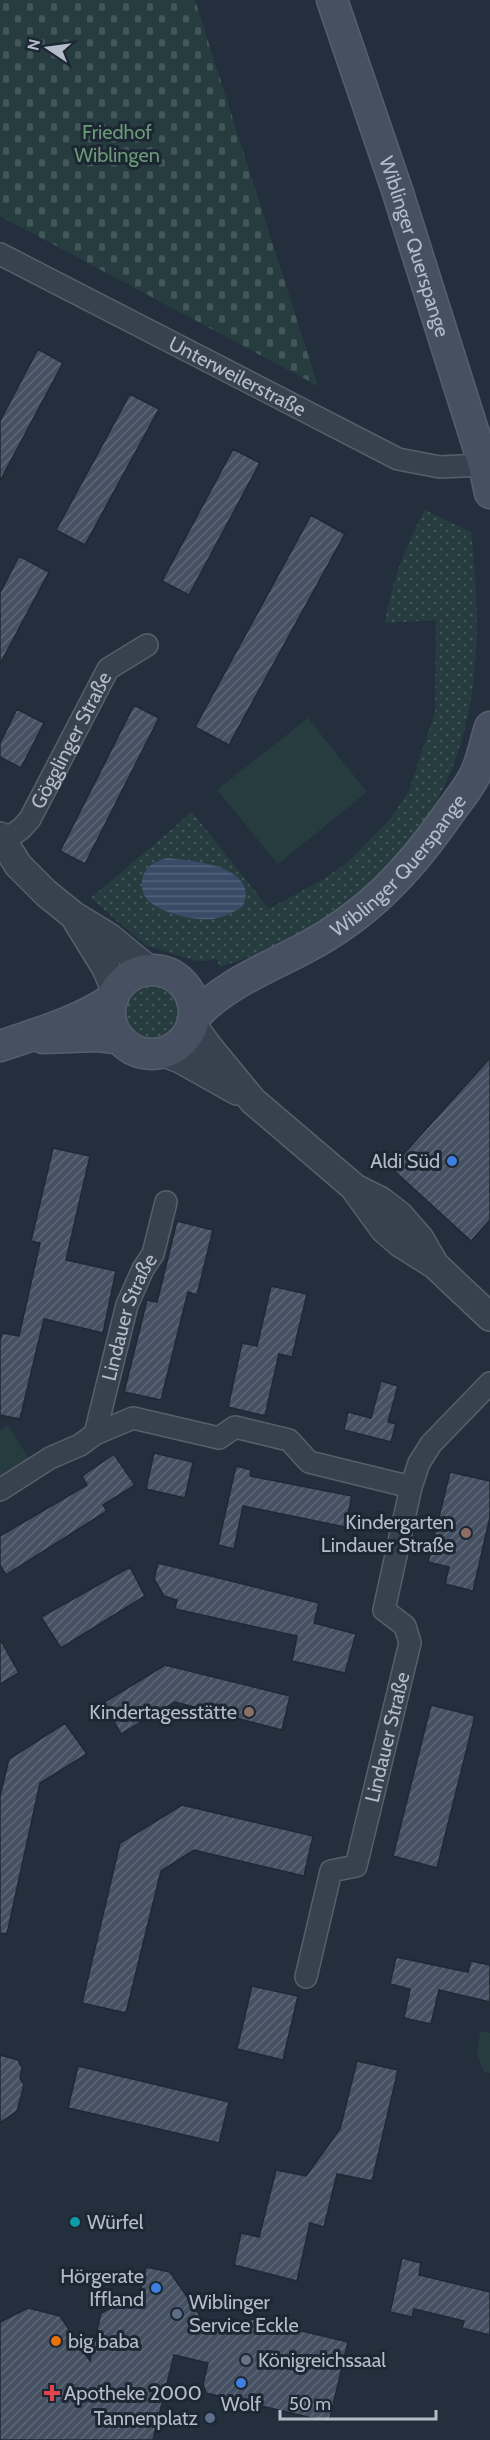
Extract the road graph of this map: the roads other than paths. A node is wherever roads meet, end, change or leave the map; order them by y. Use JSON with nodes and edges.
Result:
{"nodes":[{"id":1,"x":332,"y":0,"type":"edge"},
{"id":2,"x":0,"y":254,"type":"edge"},
{"id":3,"x":487,"y":479,"type":"edge"},
{"id":4,"x":147,"y":645,"type":"dead end"},
{"id":5,"x":490,"y":727,"type":"edge"},
{"id":6,"x":4,"y":849,"type":"edge"},
{"id":7,"x":73,"y":915,"type":"junction"},
{"id":8,"x":266,"y":967,"type":"junction"},
{"id":9,"x":149,"y":970,"type":"junction"},
{"id":10,"x":181,"y":981,"type":"junction"},
{"id":11,"x":114,"y":995,"type":"junction"},
{"id":12,"x":194,"y":1021,"type":"junction"},
{"id":13,"x":120,"y":1039,"type":"junction"},
{"id":14,"x":11,"y":1042,"type":"edge"},
{"id":15,"x":164,"y":1053,"type":"junction"},
{"id":16,"x":253,"y":1101,"type":"junction"},
{"id":17,"x":166,"y":1202,"type":"dead end"},
{"id":18,"x":490,"y":1317,"type":"edge"},
{"id":19,"x":490,"y":1383,"type":"edge"},
{"id":20,"x":95,"y":1434,"type":"junction"},
{"id":21,"x":411,"y":1487,"type":"junction"},
{"id":22,"x":0,"y":1490,"type":"edge"},
{"id":23,"x":306,"y":1977,"type":"dead end"}],
"edges":[{"from":1,"to":3,"type":"main road","name":"Wiblinger Querspange"},
{"from":2,"to":3,"type":"street","name":"Unterweilerstraße"},
{"from":4,"to":6,"type":"street","name":"Gögglinger Straße"},
{"from":5,"to":8,"type":"main road","name":"Wiblinger Querspange"},
{"from":6,"to":7,"type":"street","name":"Gögglinger Straße"},
{"from":7,"to":9,"type":"street","name":"Gögglinger Straße"},
{"from":7,"to":11,"type":"street","name":"Gögglinger Straße"},
{"from":8,"to":10,"type":"main road","name":"Wiblinger Querspange"},
{"from":8,"to":12,"type":"main road","name":"Wiblinger Querspange"},
{"from":9,"to":10,"type":"main road"},
{"from":9,"to":11,"type":"main road"},
{"from":10,"to":12,"type":"main road"},
{"from":11,"to":13,"type":"main road"},
{"from":11,"to":14,"type":"main road"},
{"from":12,"to":15,"type":"main road"},
{"from":12,"to":16,"type":"street"},
{"from":13,"to":14,"type":"main road"},
{"from":13,"to":15,"type":"main road"},
{"from":15,"to":16,"type":"street"},
{"from":16,"to":18,"type":"street"},
{"from":17,"to":20,"type":"street","name":"Lindauer Straße"},
{"from":19,"to":21,"type":"street","name":"Lindauer Straße"},
{"from":20,"to":21,"type":"street"},
{"from":20,"to":22,"type":"street"},
{"from":21,"to":23,"type":"street","name":"Lindauer Straße"}]}
